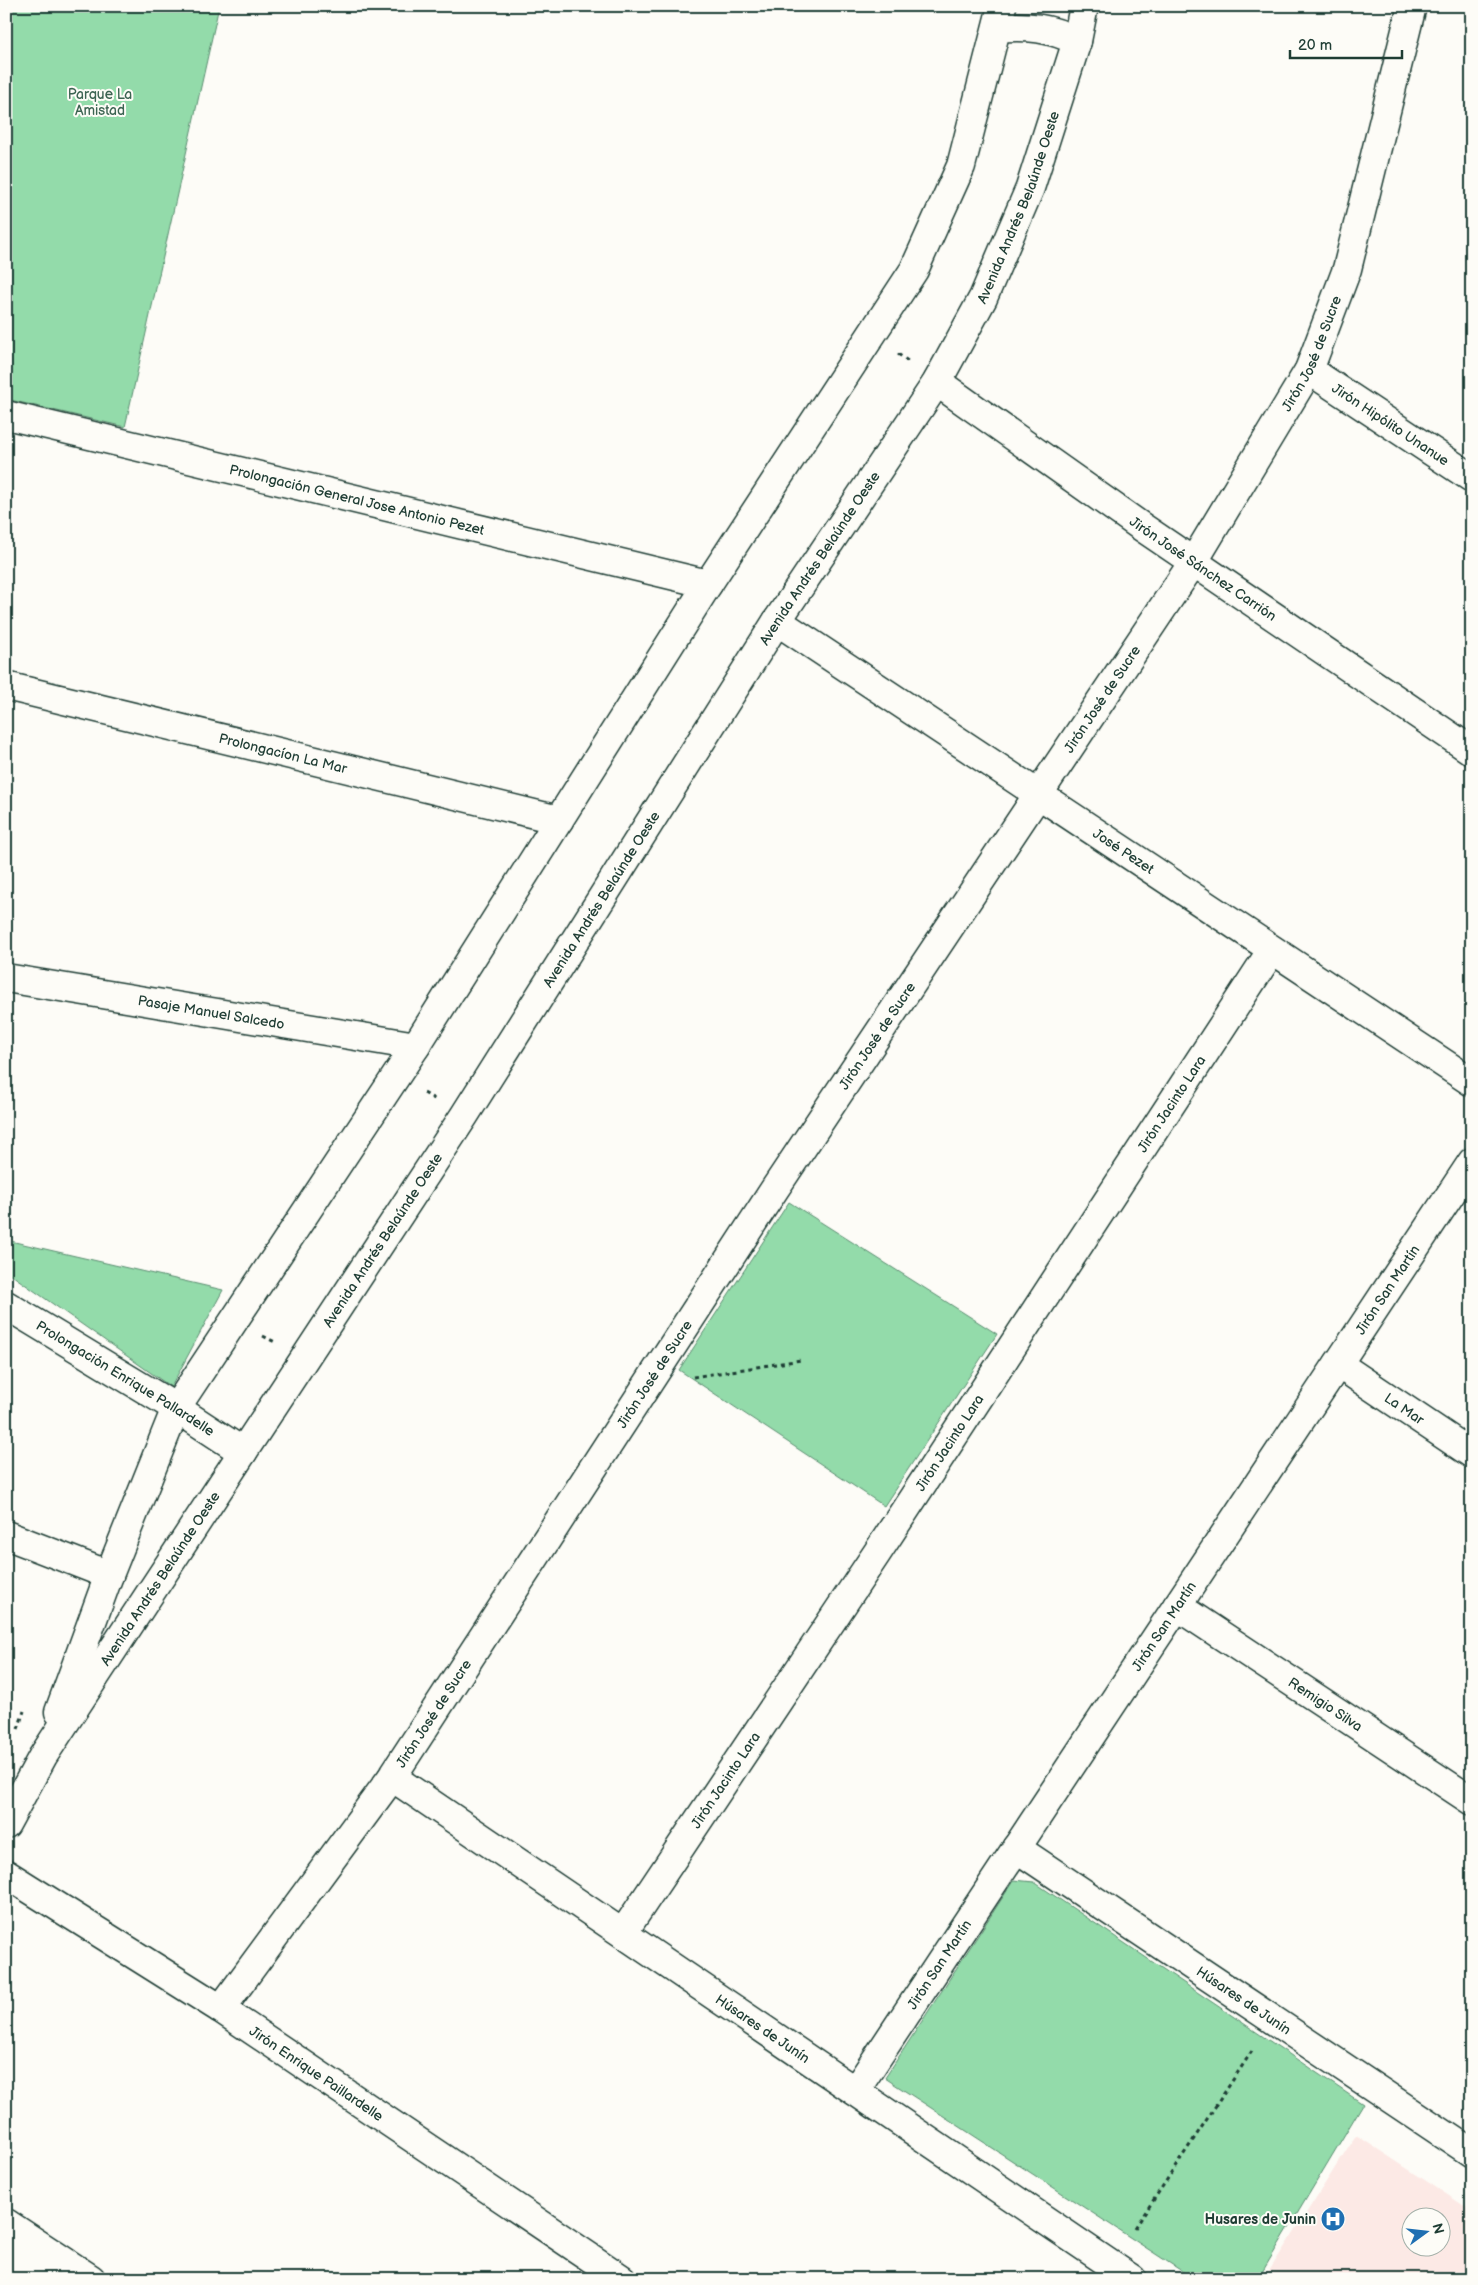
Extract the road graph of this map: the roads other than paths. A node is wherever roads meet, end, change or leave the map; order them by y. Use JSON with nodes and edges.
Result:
{"nodes":[{"id":1,"x":1084,"y":6,"type":"edge"},
{"id":2,"x":1412,"y":6,"type":"edge"},
{"id":3,"x":1000,"y":17,"type":"edge"},
{"id":4,"x":1077,"y":41,"type":"junction"},
{"id":5,"x":1309,"y":370,"type":"junction"},
{"id":6,"x":937,"y":382,"type":"junction"},
{"id":7,"x":6,"y":415,"type":"edge"},
{"id":8,"x":1472,"y":478,"type":"edge"},
{"id":9,"x":1194,"y":561,"type":"junction"},
{"id":10,"x":708,"y":584,"type":"junction"},
{"id":11,"x":777,"y":620,"type":"junction"},
{"id":12,"x":6,"y":686,"type":"edge"},
{"id":13,"x":1472,"y":751,"type":"edge"},
{"id":14,"x":1038,"y":795,"type":"junction"},
{"id":15,"x":559,"y":820,"type":"junction"},
{"id":16,"x":1272,"y":950,"type":"junction"},
{"id":17,"x":6,"y":978,"type":"edge"},
{"id":18,"x":416,"y":1046,"type":"junction"},
{"id":19,"x":1472,"y":1082,"type":"edge"},
{"id":20,"x":1472,"y":1162,"type":"edge"},
{"id":21,"x":6,"y":1305,"type":"edge"},
{"id":22,"x":1338,"y":1364,"type":"junction"},
{"id":23,"x":176,"y":1408,"type":"junction"},
{"id":24,"x":243,"y":1452,"type":"junction"},
{"id":25,"x":1472,"y":1454,"type":"edge"},
{"id":26,"x":6,"y":1535,"type":"edge"},
{"id":27,"x":110,"y":1575,"type":"junction"},
{"id":28,"x":1177,"y":1606,"type":"junction"},
{"id":29,"x":43,"y":1756,"type":"junction"},
{"id":30,"x":392,"y":1777,"type":"junction"},
{"id":31,"x":1472,"y":1801,"type":"edge"},
{"id":32,"x":6,"y":1824,"type":"edge"},
{"id":33,"x":1016,"y":1848,"type":"junction"},
{"id":34,"x":6,"y":1874,"type":"edge"},
{"id":35,"x":623,"y":1933,"type":"junction"},
{"id":36,"x":221,"y":2009,"type":"junction"},
{"id":37,"x":855,"y":2091,"type":"junction"},
{"id":38,"x":1472,"y":2153,"type":"edge"},
{"id":39,"x":6,"y":2223,"type":"edge"},
{"id":40,"x":6,"y":2254,"type":"edge"},
{"id":41,"x":64,"y":2271,"type":"edge"},
{"id":42,"x":45,"y":2279,"type":"edge"},
{"id":43,"x":91,"y":2279,"type":"edge"},
{"id":44,"x":622,"y":2279,"type":"edge"},
{"id":45,"x":1132,"y":2279,"type":"edge"}],
"edges":[{"from":1,"to":4,"type":"street","name":"Avenida Andrés Belaúnde Oeste"},
{"from":2,"to":5,"type":"street","name":"Jirón José de Sucre"},
{"from":3,"to":4,"type":"street"},
{"from":3,"to":10,"type":"street","name":"Avenida Andrés Belaúnde Oeste"},
{"from":4,"to":6,"type":"street","name":"Avenida Andrés Belaúnde Oeste"},
{"from":5,"to":8,"type":"street","name":"Jirón Hipólito Unanue"},
{"from":5,"to":9,"type":"street","name":"Jirón José de Sucre"},
{"from":6,"to":9,"type":"street","name":"Jirón José Sánchez Carrión"},
{"from":6,"to":11,"type":"street","name":"Avenida Andrés Belaúnde Oeste"},
{"from":7,"to":10,"type":"street","name":"Prolongación General Jose Antonio Pezet"},
{"from":9,"to":13,"type":"street","name":"Jirón José Sánchez Carrión"},
{"from":9,"to":14,"type":"street","name":"Jirón José de Sucre"},
{"from":10,"to":15,"type":"street","name":"Avenida Andrés Belaúnde Oeste"},
{"from":11,"to":14,"type":"street","name":"José Pezet"},
{"from":11,"to":24,"type":"street","name":"Avenida Andrés Belaúnde Oeste"},
{"from":12,"to":15,"type":"street","name":"Prolongacíon La Mar"},
{"from":14,"to":16,"type":"street","name":"José Pezet"},
{"from":14,"to":30,"type":"street","name":"Jirón José de Sucre"},
{"from":15,"to":18,"type":"street","name":"Avenida Andrés Belaúnde Oeste"},
{"from":16,"to":19,"type":"street","name":"José Pezet"},
{"from":16,"to":35,"type":"street","name":"Jirón Jacinto Lara"},
{"from":17,"to":18,"type":"street","name":"Pasaje Manuel Salcedo"},
{"from":18,"to":23,"type":"street","name":"Avenida Andrés Belaúnde Oeste"},
{"from":20,"to":22,"type":"street","name":"Jirón San Martín"},
{"from":21,"to":23,"type":"street","name":"Prolongación Enrique Pallardelle"},
{"from":22,"to":25,"type":"street","name":"La Mar"},
{"from":22,"to":28,"type":"street","name":"Jirón San Martín"},
{"from":23,"to":24,"type":"street","name":"Prolongación Enrique Pallardelle"},
{"from":23,"to":27,"type":"street","name":"Avenida Andrés Belaúnde Oeste"},
{"from":24,"to":29,"type":"street","name":"Avenida Andrés Belaúnde Oeste"},
{"from":26,"to":27,"type":"street"},
{"from":27,"to":29,"type":"street","name":"Avenida Andrés Belaúnde Oeste"},
{"from":28,"to":31,"type":"street","name":"Remigio Silva"},
{"from":28,"to":33,"type":"street","name":"Jirón San Martín"},
{"from":29,"to":32,"type":"street","name":"Avenida Andrés Belaúnde Oeste"},
{"from":30,"to":35,"type":"street","name":"Húsares de Junín"},
{"from":30,"to":36,"type":"street","name":"Jirón José de Sucre"},
{"from":33,"to":37,"type":"street","name":"Jirón San Martín"},
{"from":33,"to":38,"type":"street","name":"Húsares de Junín"},
{"from":34,"to":36,"type":"street","name":"Jirón Enrique Paillardelle"},
{"from":35,"to":37,"type":"street","name":"Húsares de Junín"},
{"from":36,"to":44,"type":"street","name":"Jirón Enrique Paillardelle"},
{"from":37,"to":45,"type":"street","name":"Húsares de Junín"},
{"from":39,"to":41,"type":"street"},
{"from":40,"to":42,"type":"street"},
{"from":41,"to":43,"type":"street"}]}
